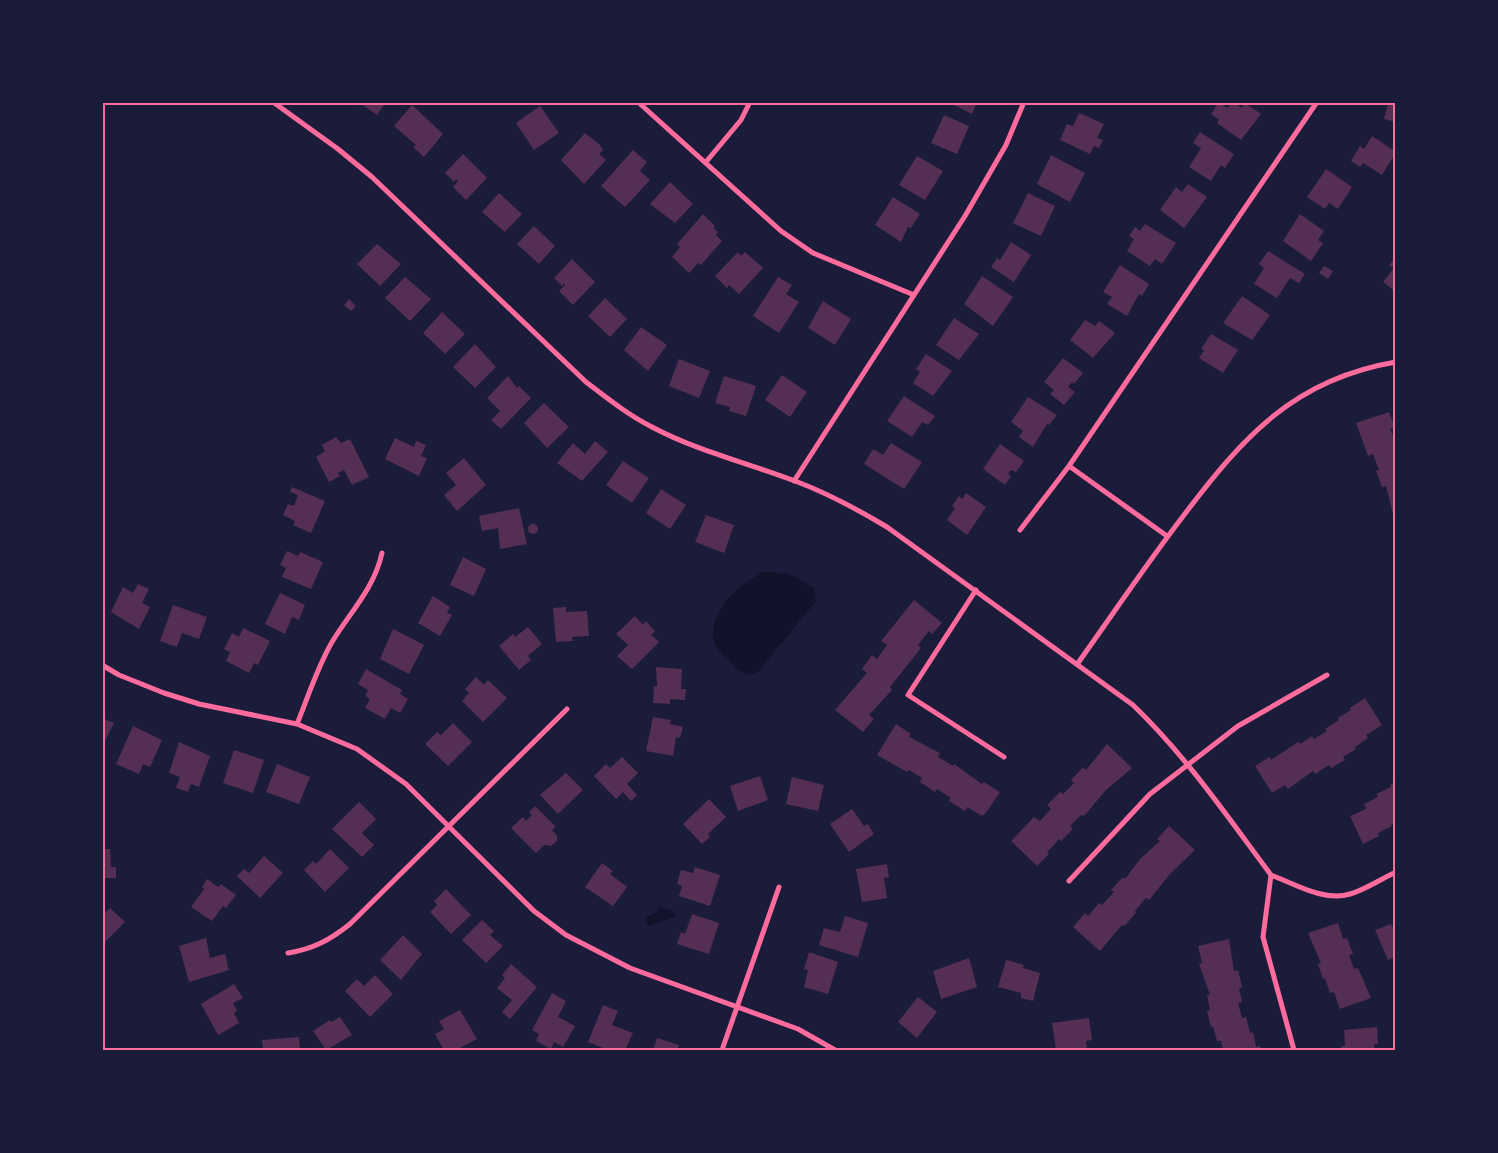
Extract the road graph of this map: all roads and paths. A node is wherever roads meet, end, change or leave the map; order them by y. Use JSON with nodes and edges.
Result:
{"nodes":[{"id":1,"x":273,"y":102,"type":"edge"},
{"id":2,"x":638,"y":102,"type":"edge"},
{"id":3,"x":750,"y":102,"type":"edge"},
{"id":4,"x":1024,"y":102,"type":"edge"},
{"id":5,"x":1317,"y":102,"type":"edge"},
{"id":6,"x":706,"y":162,"type":"junction"},
{"id":7,"x":914,"y":295,"type":"junction"},
{"id":8,"x":1396,"y":362,"type":"edge"},
{"id":9,"x":1069,"y":466,"type":"junction"},
{"id":10,"x":794,"y":480,"type":"junction"},
{"id":11,"x":1020,"y":530,"type":"dead end"},
{"id":12,"x":1167,"y":536,"type":"junction"},
{"id":13,"x":382,"y":553,"type":"dead end"},
{"id":14,"x":976,"y":590,"type":"junction"},
{"id":15,"x":1078,"y":663,"type":"junction"},
{"id":16,"x":102,"y":665,"type":"edge"},
{"id":17,"x":1327,"y":675,"type":"dead end"},
{"id":18,"x":567,"y":709,"type":"dead end"},
{"id":19,"x":297,"y":724,"type":"junction"},
{"id":20,"x":1004,"y":757,"type":"dead end"},
{"id":21,"x":1190,"y":764,"type":"junction"},
{"id":22,"x":449,"y":827,"type":"junction"},
{"id":23,"x":1396,"y":872,"type":"edge"},
{"id":24,"x":1271,"y":875,"type":"junction"},
{"id":25,"x":1069,"y":881,"type":"dead end"},
{"id":26,"x":779,"y":887,"type":"dead end"},
{"id":27,"x":288,"y":953,"type":"dead end"},
{"id":28,"x":737,"y":1006,"type":"junction"},
{"id":29,"x":722,"y":1050,"type":"edge"},
{"id":30,"x":834,"y":1050,"type":"edge"},
{"id":31,"x":1294,"y":1050,"type":"edge"}],
"edges":[{"from":1,"to":10,"type":"street"},
{"from":2,"to":6,"type":"street"},
{"from":3,"to":6,"type":"street"},
{"from":4,"to":7,"type":"street"},
{"from":5,"to":9,"type":"street"},
{"from":6,"to":7,"type":"street"},
{"from":7,"to":10,"type":"street"},
{"from":8,"to":12,"type":"street"},
{"from":9,"to":11,"type":"street"},
{"from":9,"to":12,"type":"street"},
{"from":10,"to":14,"type":"street"},
{"from":12,"to":15,"type":"street"},
{"from":13,"to":19,"type":"street"},
{"from":14,"to":15,"type":"street"},
{"from":14,"to":20,"type":"street"},
{"from":15,"to":21,"type":"street"},
{"from":16,"to":19,"type":"street"},
{"from":17,"to":21,"type":"street"},
{"from":18,"to":22,"type":"street"},
{"from":19,"to":22,"type":"street"},
{"from":21,"to":24,"type":"street"},
{"from":21,"to":25,"type":"street"},
{"from":22,"to":27,"type":"street"},
{"from":22,"to":28,"type":"street"},
{"from":23,"to":24,"type":"street"},
{"from":24,"to":31,"type":"street"},
{"from":26,"to":28,"type":"street"},
{"from":28,"to":29,"type":"street"},
{"from":28,"to":30,"type":"street"}]}
